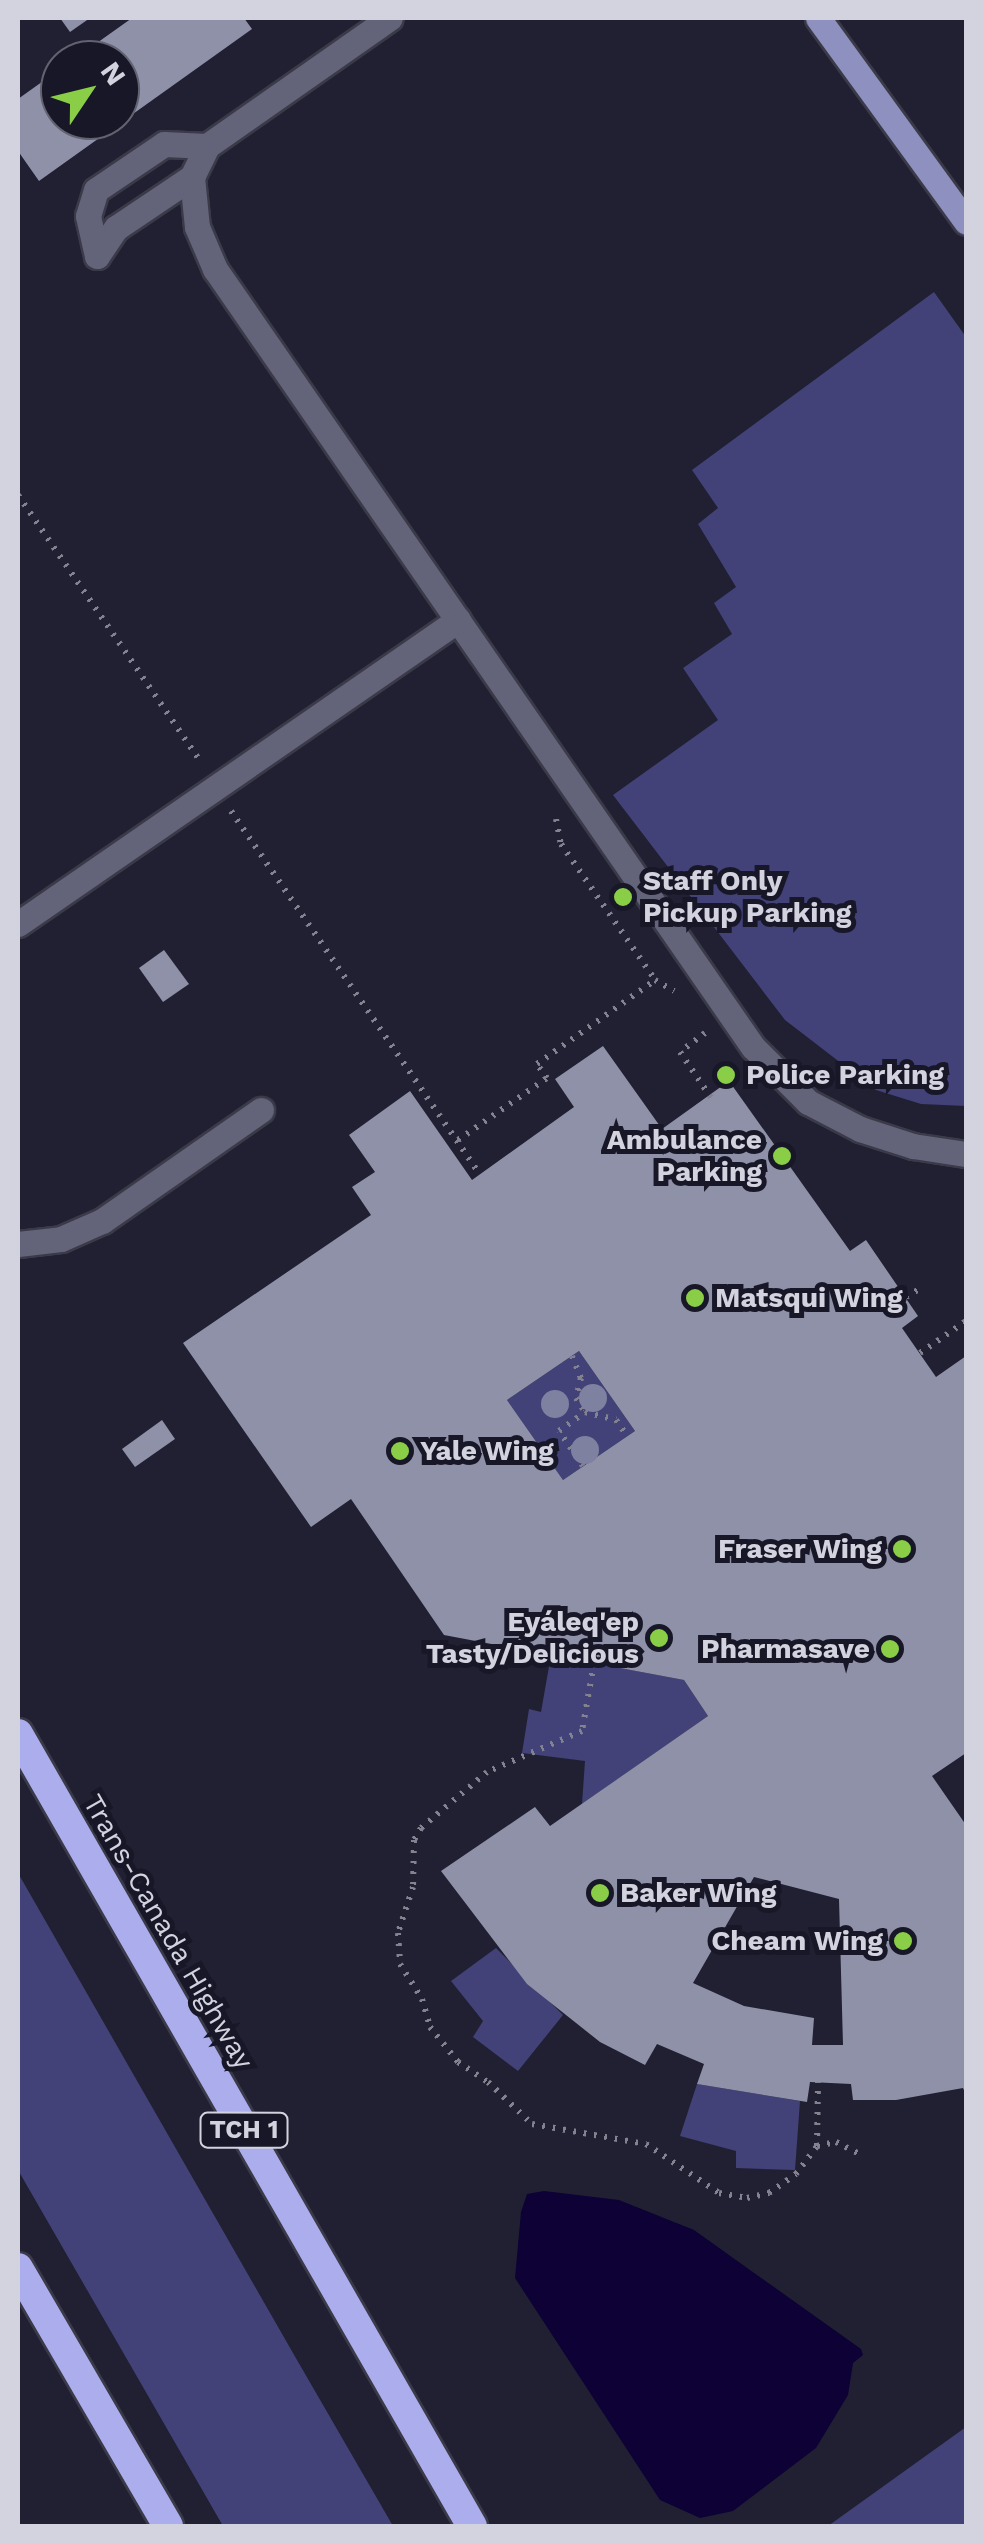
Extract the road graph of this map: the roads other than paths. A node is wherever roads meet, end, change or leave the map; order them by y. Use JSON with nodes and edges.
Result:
{"nodes":[{"id":1,"x":390,"y":18,"type":"edge"},
{"id":2,"x":818,"y":18,"type":"edge"},
{"id":3,"x":207,"y":146,"type":"junction"},
{"id":4,"x":192,"y":176,"type":"junction"},
{"id":5,"x":966,"y":222,"type":"edge"},
{"id":6,"x":458,"y":620,"type":"junction"},
{"id":7,"x":18,"y":924,"type":"edge"},
{"id":8,"x":261,"y":1110,"type":"dead end"},
{"id":9,"x":966,"y":1154,"type":"edge"},
{"id":10,"x":18,"y":1244,"type":"edge"},
{"id":11,"x":18,"y":1734,"type":"edge"},
{"id":12,"x":18,"y":2268,"type":"edge"},
{"id":13,"x":168,"y":2526,"type":"edge"},
{"id":14,"x":472,"y":2526,"type":"edge"}],
"edges":[{"from":1,"to":3,"type":"lane"},
{"from":2,"to":5,"type":"main road"},
{"from":3,"to":4,"type":"lane"},
{"from":3,"to":4,"type":"lane"},
{"from":4,"to":6,"type":"lane"},
{"from":6,"to":7,"type":"lane"},
{"from":6,"to":9,"type":"lane"},
{"from":8,"to":10,"type":"lane"},
{"from":11,"to":14,"type":"highway","name":"Trans-Canada Highway","number":"TCH 1"},
{"from":12,"to":13,"type":"highway"}]}
